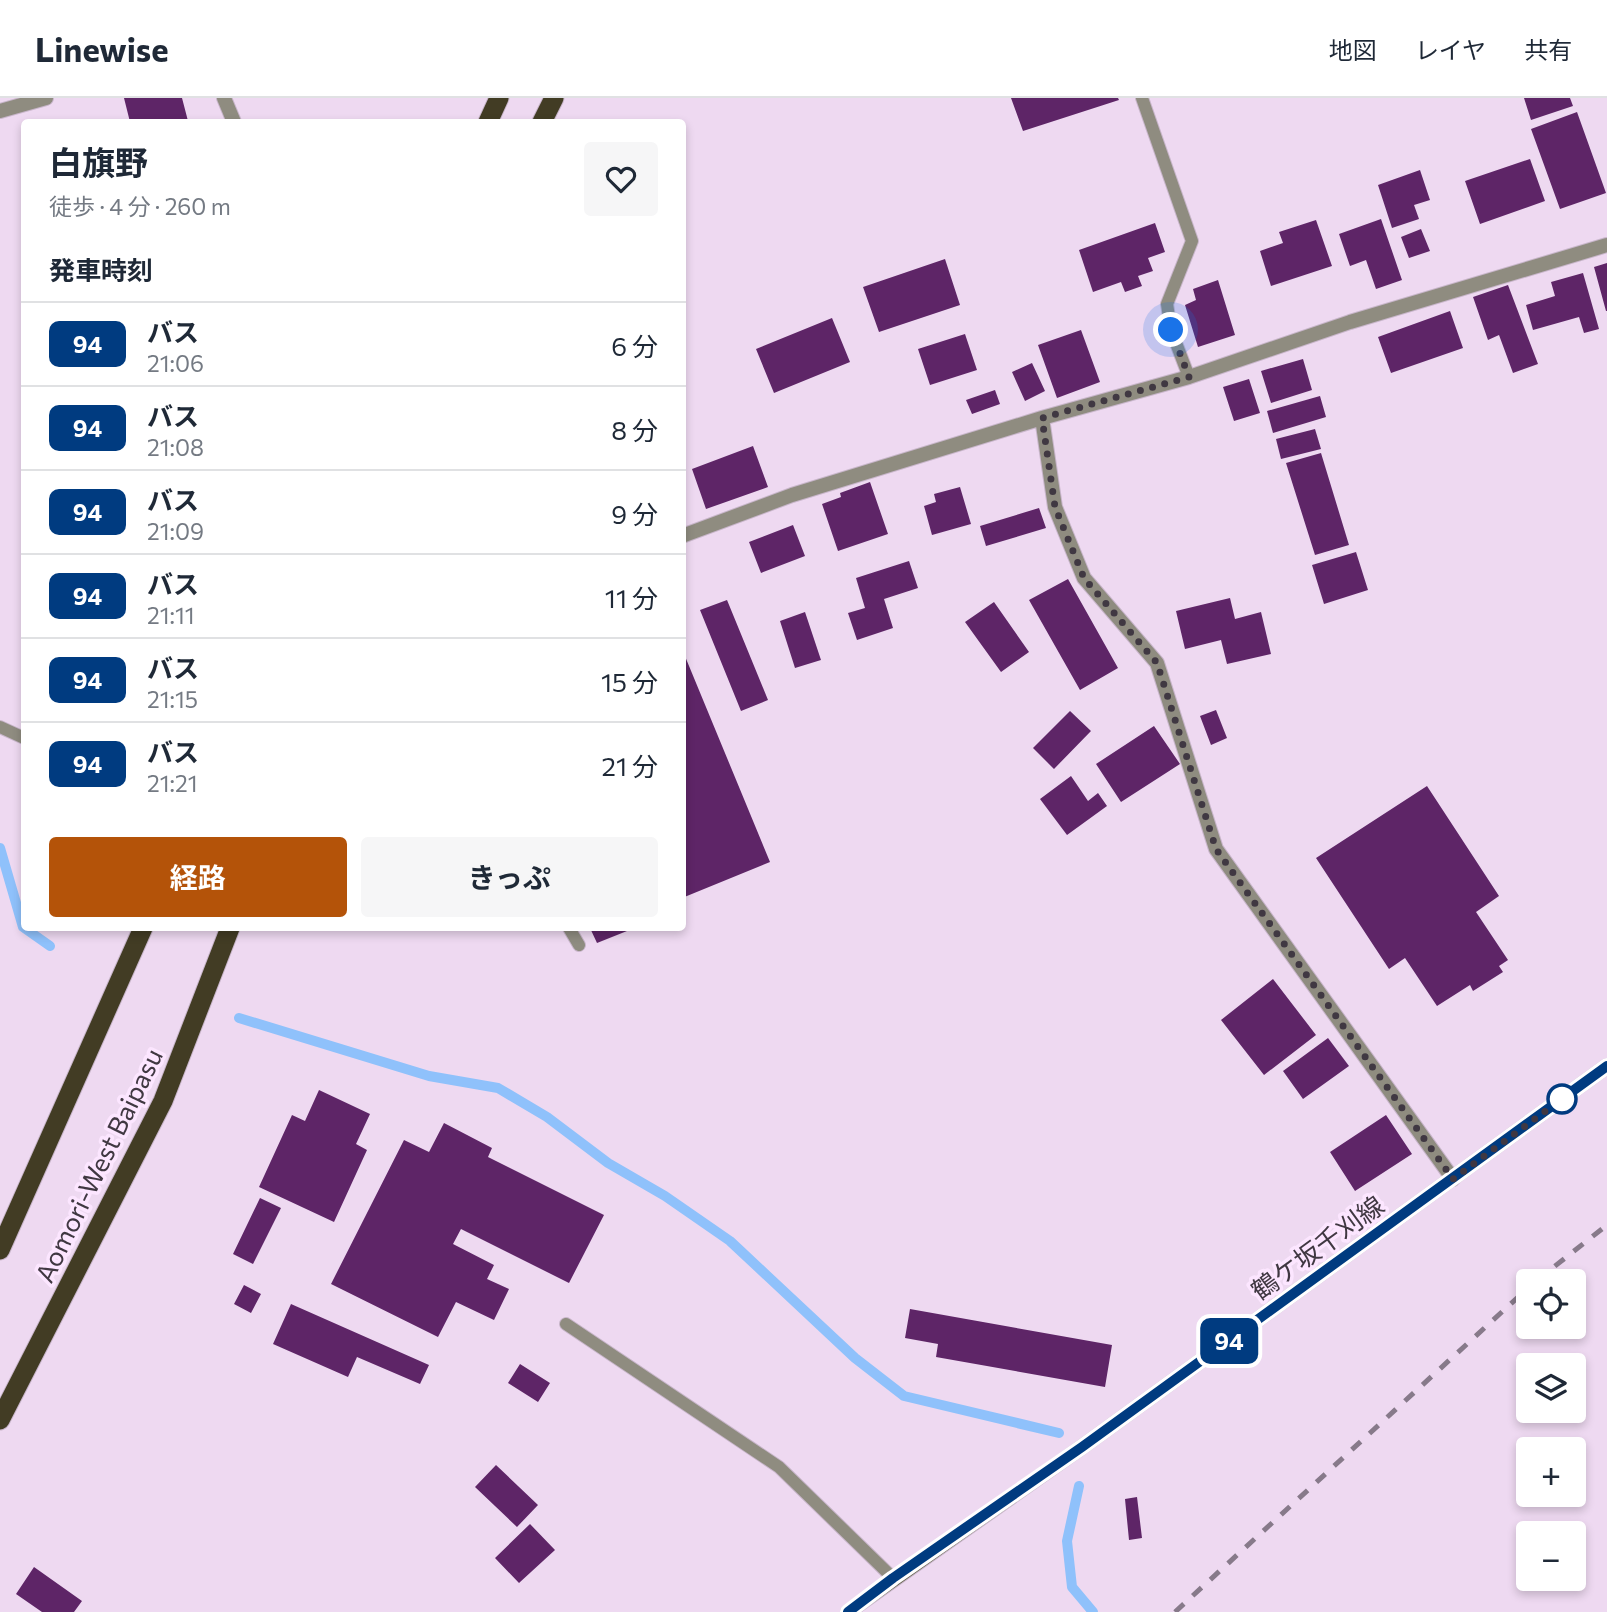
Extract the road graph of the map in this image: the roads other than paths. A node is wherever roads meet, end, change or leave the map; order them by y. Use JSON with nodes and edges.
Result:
{"nodes":[{"id":1,"x":46,"y":98,"type":"edge"},
{"id":2,"x":224,"y":98,"type":"edge"},
{"id":3,"x":499,"y":98,"type":"edge"},
{"id":4,"x":554,"y":98,"type":"edge"},
{"id":5,"x":1142,"y":98,"type":"edge"},
{"id":6,"x":0,"y":111,"type":"edge"},
{"id":7,"x":233,"y":119,"type":"edge"},
{"id":8,"x":489,"y":119,"type":"edge"},
{"id":9,"x":544,"y":119,"type":"edge"},
{"id":10,"x":1607,"y":245,"type":"edge"},
{"id":11,"x":1189,"y":377,"type":"junction"},
{"id":12,"x":1042,"y":418,"type":"junction"},
{"id":13,"x":686,"y":535,"type":"edge"},
{"id":14,"x":0,"y":727,"type":"edge"},
{"id":15,"x":21,"y":737,"type":"edge"},
{"id":16,"x":142,"y":931,"type":"edge"},
{"id":17,"x":229,"y":931,"type":"edge"},
{"id":18,"x":571,"y":931,"type":"edge"},
{"id":19,"x":579,"y":945,"type":"dead end"},
{"id":20,"x":1607,"y":1066,"type":"edge"},
{"id":21,"x":1453,"y":1179,"type":"junction"},
{"id":22,"x":0,"y":1250,"type":"edge"},
{"id":23,"x":566,"y":1324,"type":"dead end"},
{"id":24,"x":0,"y":1420,"type":"edge"},
{"id":25,"x":893,"y":1578,"type":"junction"},
{"id":26,"x":848,"y":1612,"type":"edge"}],
"edges":[{"from":1,"to":6,"type":"street"},
{"from":2,"to":7,"type":"street"},
{"from":3,"to":8,"type":"highway"},
{"from":4,"to":9,"type":"highway"},
{"from":5,"to":11,"type":"lane"},
{"from":10,"to":11,"type":"street"},
{"from":11,"to":12,"type":"street"},
{"from":12,"to":13,"type":"street"},
{"from":12,"to":21,"type":"street"},
{"from":14,"to":15,"type":"lane"},
{"from":16,"to":22,"type":"highway","name":"Aomori-West Baipasu"},
{"from":17,"to":24,"type":"highway","name":"Aomori-West Baipasu"},
{"from":18,"to":19,"type":"lane"},
{"from":20,"to":21,"type":"main road","name":"鶴ケ坂千刈線"},
{"from":21,"to":25,"type":"main road","name":"鶴ケ坂千刈線"},
{"from":23,"to":25,"type":"lane"},
{"from":25,"to":26,"type":"main road","name":"鶴ケ坂千刈線"}]}
